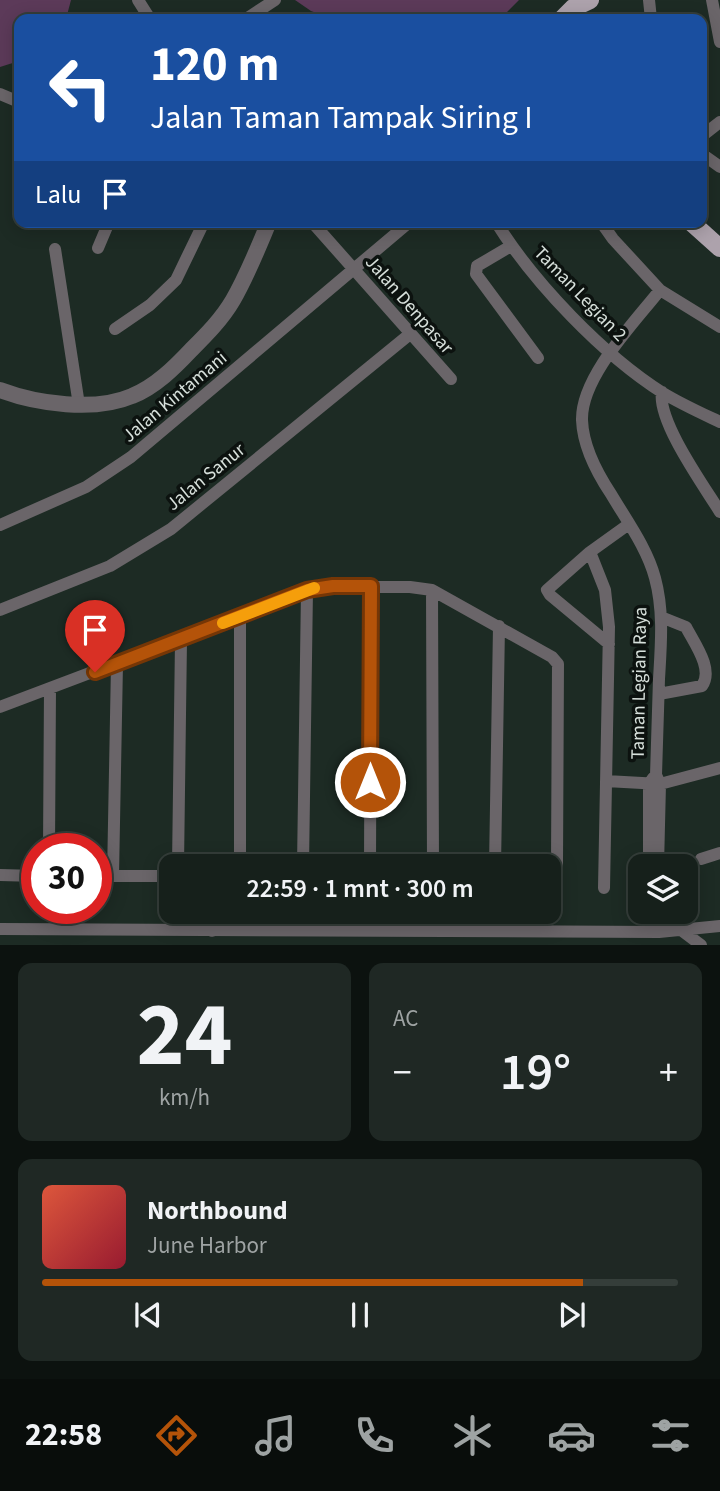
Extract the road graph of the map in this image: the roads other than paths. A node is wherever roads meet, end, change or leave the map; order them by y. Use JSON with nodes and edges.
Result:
{"nodes":[{"id":1,"x":275,"y":0,"type":"edge"},
{"id":2,"x":590,"y":0,"type":"edge"},
{"id":3,"x":712,"y":0,"type":"edge"},
{"id":4,"x":254,"y":14,"type":"edge"},
{"id":5,"x":567,"y":14,"type":"edge"},
{"id":6,"x":720,"y":42,"type":"edge"},
{"id":7,"x":106,"y":228,"type":"edge"},
{"id":8,"x":201,"y":228,"type":"edge"},
{"id":9,"x":266,"y":228,"type":"edge"},
{"id":10,"x":317,"y":228,"type":"edge"},
{"id":11,"x":404,"y":228,"type":"edge"},
{"id":12,"x":500,"y":228,"type":"edge"},
{"id":13,"x":605,"y":228,"type":"edge"},
{"id":14,"x":698,"y":228,"type":"edge"},
{"id":15,"x":511,"y":246,"type":"junction"},
{"id":16,"x":98,"y":248,"type":"dead end"},
{"id":17,"x":720,"y":248,"type":"edge"},
{"id":18,"x":55,"y":250,"type":"dead end"},
{"id":19,"x":354,"y":269,"type":"junction"},
{"id":20,"x":660,"y":290,"type":"junction"},
{"id":21,"x":720,"y":327,"type":"edge"},
{"id":22,"x":116,"y":328,"type":"dead end"},
{"id":23,"x":410,"y":334,"type":"junction"},
{"id":24,"x":611,"y":354,"type":"junction"},
{"id":25,"x":538,"y":358,"type":"dead end"},
{"id":26,"x":451,"y":379,"type":"dead end"},
{"id":27,"x":0,"y":390,"type":"edge"},
{"id":28,"x":662,"y":393,"type":"junction"},
{"id":29,"x":79,"y":405,"type":"junction"},
{"id":30,"x":720,"y":422,"type":"edge"},
{"id":31,"x":720,"y":512,"type":"edge"},
{"id":32,"x":629,"y":524,"type":"junction"},
{"id":33,"x":0,"y":525,"type":"edge"},
{"id":34,"x":590,"y":552,"type":"junction"},
{"id":35,"x":371,"y":586,"type":"junction"},
{"id":36,"x":307,"y":590,"type":"junction"},
{"id":37,"x":432,"y":590,"type":"junction"},
{"id":38,"x":0,"y":610,"type":"edge"},
{"id":39,"x":240,"y":616,"type":"junction"},
{"id":40,"x":662,"y":617,"type":"junction"},
{"id":41,"x":499,"y":626,"type":"junction"},
{"id":42,"x":181,"y":640,"type":"junction"},
{"id":43,"x":609,"y":644,"type":"junction"},
{"id":44,"x":117,"y":664,"type":"junction"},
{"id":45,"x":50,"y":688,"type":"junction"},
{"id":46,"x":659,"y":694,"type":"junction"},
{"id":47,"x":0,"y":707,"type":"edge"},
{"id":48,"x":719,"y":771,"type":"edge"},
{"id":49,"x":606,"y":781,"type":"junction"},
{"id":50,"x":655,"y":781,"type":"junction"},
{"id":51,"x":48,"y":833,"type":"edge"},
{"id":52,"x":654,"y":840,"type":"junction"},
{"id":53,"x":720,"y":853,"type":"edge"},
{"id":54,"x":178,"y":854,"type":"edge"},
{"id":55,"x":240,"y":854,"type":"edge"},
{"id":56,"x":303,"y":854,"type":"edge"},
{"id":57,"x":370,"y":854,"type":"edge"},
{"id":58,"x":433,"y":854,"type":"edge"},
{"id":59,"x":495,"y":854,"type":"edge"},
{"id":60,"x":557,"y":854,"type":"edge"},
{"id":61,"x":651,"y":854,"type":"edge"},
{"id":62,"x":656,"y":854,"type":"edge"},
{"id":63,"x":701,"y":859,"type":"dead end"},
{"id":64,"x":0,"y":875,"type":"edge"},
{"id":65,"x":21,"y":876,"type":"edge"},
{"id":66,"x":113,"y":876,"type":"joint"},
{"id":67,"x":159,"y":876,"type":"edge"},
{"id":68,"x":604,"y":888,"type":"dead end"},
{"id":69,"x":212,"y":924,"type":"edge"},
{"id":70,"x":652,"y":924,"type":"edge"},
{"id":71,"x":656,"y":924,"type":"edge"},
{"id":72,"x":720,"y":926,"type":"edge"},
{"id":73,"x":0,"y":929,"type":"edge"},
{"id":74,"x":277,"y":930,"type":"junction"},
{"id":75,"x":681,"y":930,"type":"junction"},
{"id":76,"x":212,"y":931,"type":"junction"},
{"id":77,"x":654,"y":932,"type":"junction"},
{"id":78,"x":277,"y":945,"type":"edge"},
{"id":79,"x":701,"y":945,"type":"edge"}],
"edges":[{"from":1,"to":4,"type":"street"},
{"from":2,"to":5,"type":"main road"},
{"from":3,"to":6,"type":"street"},
{"from":7,"to":16,"type":"street"},
{"from":8,"to":22,"type":"street"},
{"from":9,"to":29,"type":"street"},
{"from":10,"to":19,"type":"street","name":"Jalan Denpasar"},
{"from":11,"to":19,"type":"street","name":"Jalan Kintamani"},
{"from":12,"to":15,"type":"street","name":"Taman Legian 2"},
{"from":13,"to":20,"type":"street"},
{"from":14,"to":17,"type":"main road"},
{"from":15,"to":24,"type":"street","name":"Taman Legian 2"},
{"from":15,"to":25,"type":"street"},
{"from":18,"to":29,"type":"street"},
{"from":19,"to":23,"type":"street","name":"Jalan Denpasar"},
{"from":19,"to":33,"type":"street","name":"Jalan Kintamani"},
{"from":20,"to":21,"type":"street"},
{"from":20,"to":24,"type":"street","name":"Taman Legian Raya"},
{"from":23,"to":26,"type":"street","name":"Jalan Denpasar"},
{"from":23,"to":38,"type":"street","name":"Jalan Sanur"},
{"from":24,"to":28,"type":"street","name":"Taman Legian 2"},
{"from":24,"to":32,"type":"street","name":"Taman Legian Raya"},
{"from":27,"to":29,"type":"street"},
{"from":28,"to":30,"type":"street","name":"Taman Legian 2"},
{"from":28,"to":31,"type":"street"},
{"from":32,"to":34,"type":"street"},
{"from":32,"to":40,"type":"street","name":"Taman Legian Raya"},
{"from":34,"to":43,"type":"street"},
{"from":34,"to":43,"type":"street"},
{"from":35,"to":36,"type":"street"},
{"from":35,"to":37,"type":"street"},
{"from":35,"to":57,"type":"street"},
{"from":36,"to":39,"type":"street"},
{"from":36,"to":56,"type":"street"},
{"from":37,"to":41,"type":"street"},
{"from":37,"to":58,"type":"street"},
{"from":39,"to":42,"type":"street"},
{"from":39,"to":55,"type":"street"},
{"from":40,"to":46,"type":"street","name":"Taman Legian Raya"},
{"from":40,"to":46,"type":"street"},
{"from":41,"to":59,"type":"street"},
{"from":41,"to":60,"type":"street"},
{"from":42,"to":44,"type":"street"},
{"from":42,"to":54,"type":"street"},
{"from":43,"to":49,"type":"street"},
{"from":44,"to":45,"type":"street"},
{"from":44,"to":66,"type":"street"},
{"from":45,"to":47,"type":"street"},
{"from":45,"to":51,"type":"street"},
{"from":46,"to":50,"type":"street","name":"Taman Legian Raya"},
{"from":48,"to":50,"type":"street"},
{"from":49,"to":50,"type":"street"},
{"from":49,"to":68,"type":"street"},
{"from":50,"to":52,"type":"street","name":"Taman Legian Raya"},
{"from":52,"to":61,"type":"street"},
{"from":52,"to":62,"type":"street","name":"Taman Legian Raya"},
{"from":53,"to":63,"type":"street"},
{"from":64,"to":65,"type":"street"},
{"from":66,"to":67,"type":"street"},
{"from":69,"to":76,"type":"street"},
{"from":70,"to":77,"type":"street"},
{"from":71,"to":77,"type":"street"},
{"from":72,"to":75,"type":"street"},
{"from":73,"to":76,"type":"street"},
{"from":74,"to":76,"type":"street"},
{"from":74,"to":77,"type":"street"},
{"from":74,"to":78,"type":"street"},
{"from":75,"to":77,"type":"street"},
{"from":75,"to":79,"type":"street"}]}
